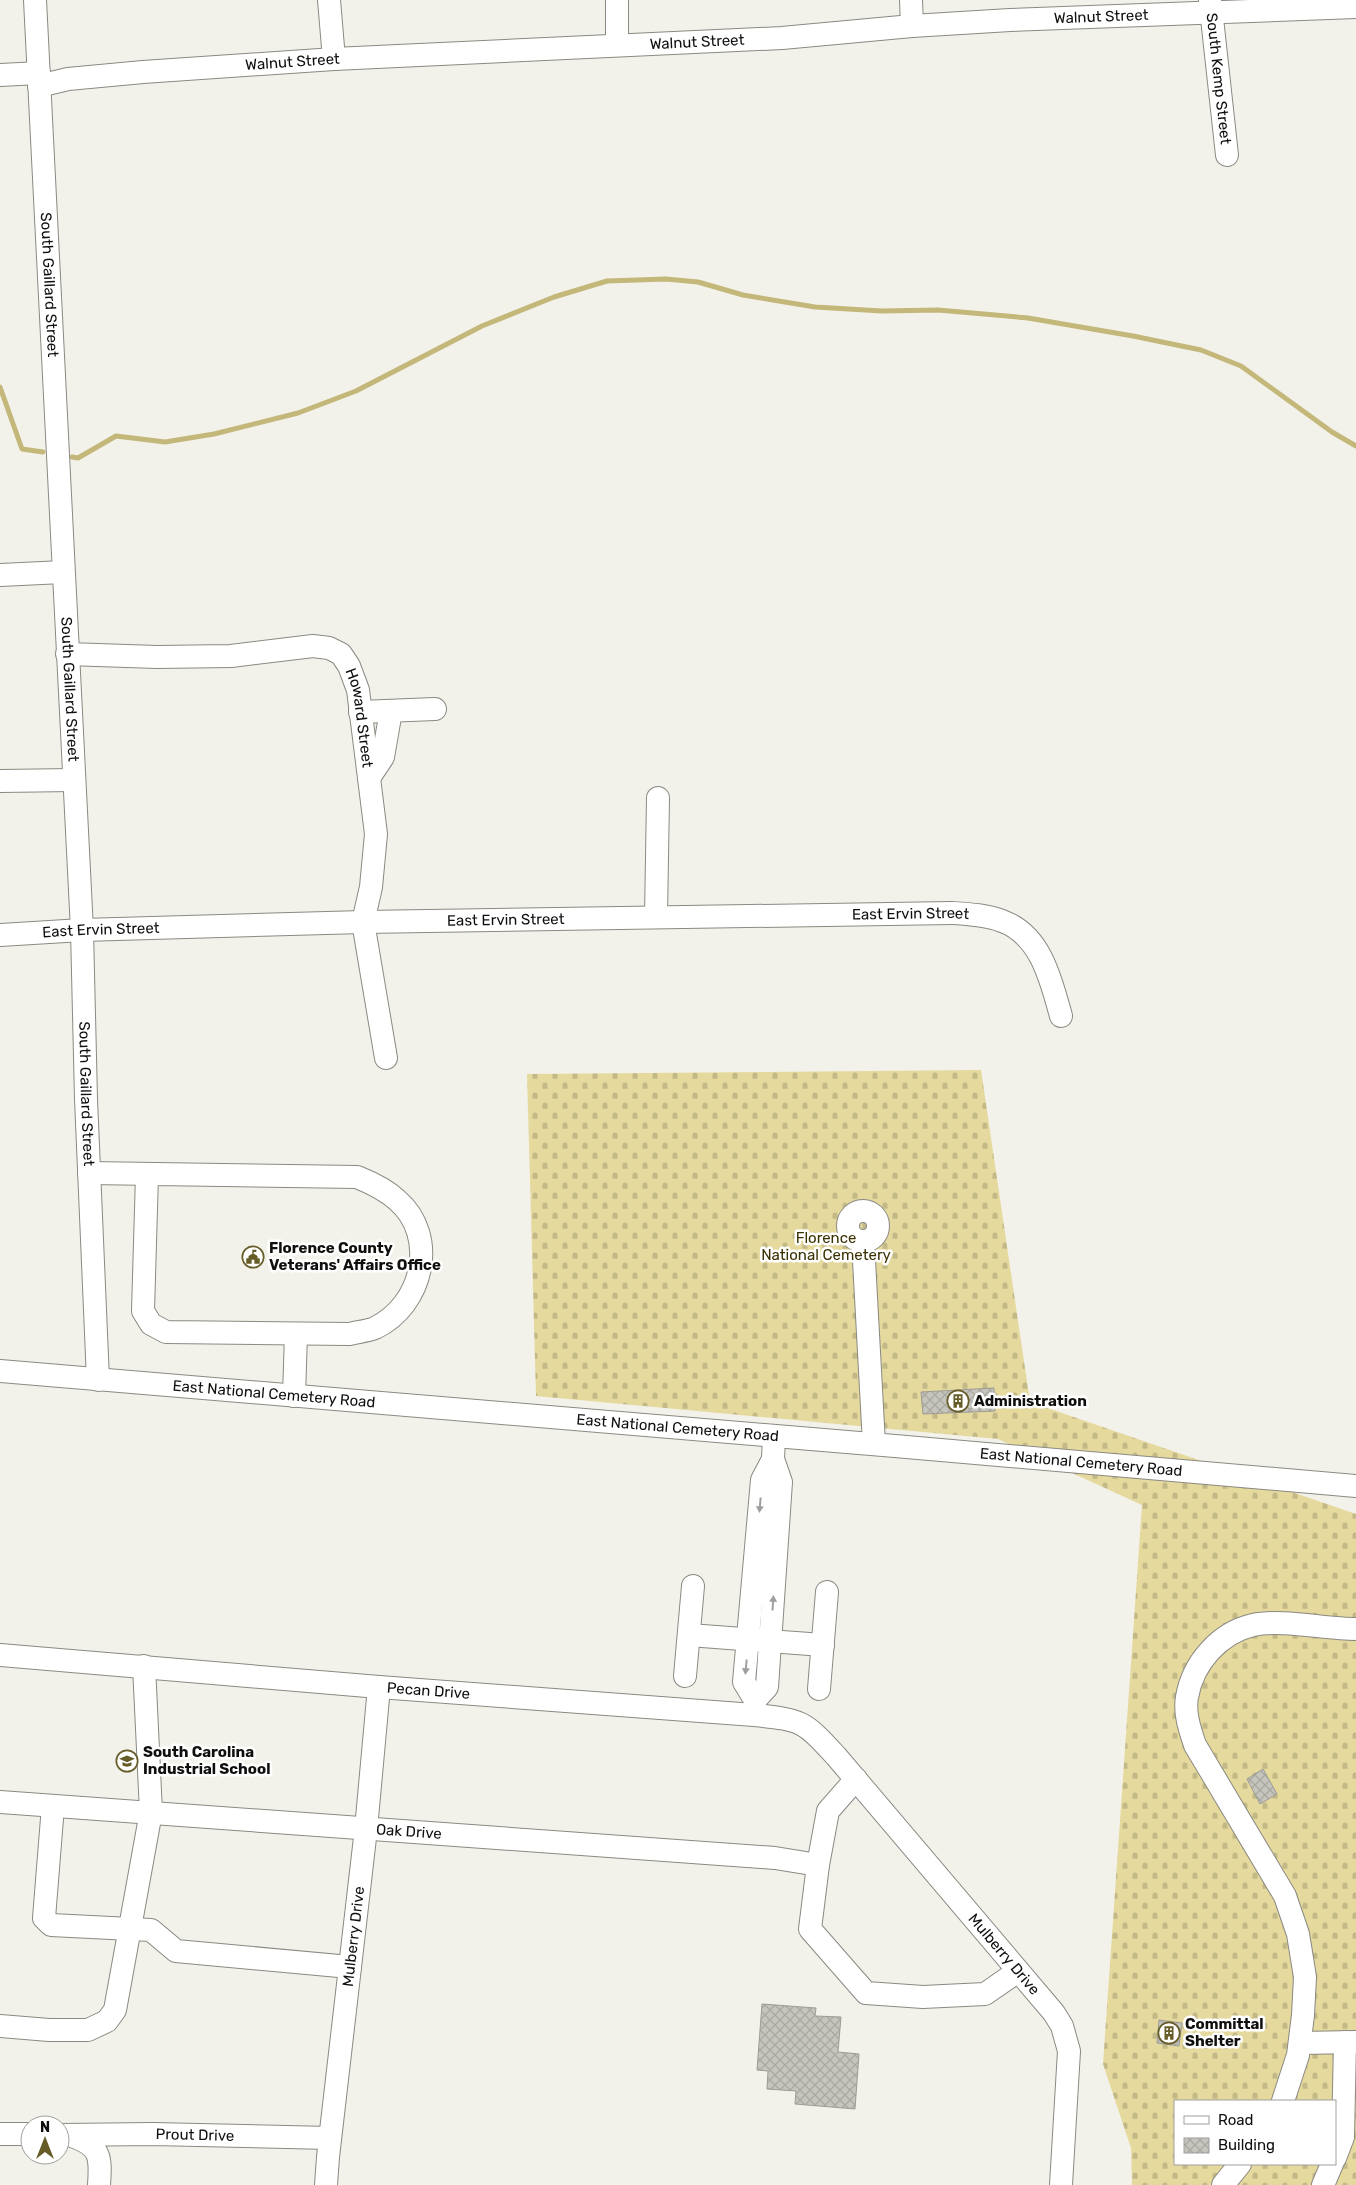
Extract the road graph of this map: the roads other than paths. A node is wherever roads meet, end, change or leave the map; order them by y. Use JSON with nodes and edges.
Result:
{"nodes":[{"id":1,"x":35,"y":0,"type":"edge"},
{"id":2,"x":329,"y":0,"type":"edge"},
{"id":3,"x":617,"y":0,"type":"edge"},
{"id":4,"x":911,"y":0,"type":"edge"},
{"id":5,"x":1210,"y":6,"type":"edge"},
{"id":6,"x":1356,"y":7,"type":"edge"},
{"id":7,"x":912,"y":26,"type":"junction"},
{"id":8,"x":616,"y":45,"type":"junction"},
{"id":9,"x":334,"y":59,"type":"junction"},
{"id":10,"x":0,"y":75,"type":"edge"},
{"id":11,"x":39,"y":79,"type":"junction"},
{"id":12,"x":1227,"y":156,"type":"dead end"},
{"id":13,"x":63,"y":572,"type":"junction"},
{"id":14,"x":0,"y":575,"type":"edge"},
{"id":15,"x":67,"y":654,"type":"junction"},
{"id":16,"x":435,"y":709,"type":"dead end"},
{"id":17,"x":391,"y":711,"type":"junction"},
{"id":18,"x":360,"y":712,"type":"junction"},
{"id":19,"x":369,"y":778,"type":"junction"},
{"id":20,"x":74,"y":780,"type":"junction"},
{"id":21,"x":0,"y":782,"type":"edge"},
{"id":22,"x":658,"y":798,"type":"dead end"},
{"id":23,"x":656,"y":916,"type":"junction"},
{"id":24,"x":363,"y":922,"type":"junction"},
{"id":25,"x":82,"y":930,"type":"junction"},
{"id":26,"x":0,"y":935,"type":"edge"},
{"id":27,"x":1061,"y":1016,"type":"dead end"},
{"id":28,"x":386,"y":1058,"type":"dead end"},
{"id":29,"x":89,"y":1173,"type":"junction"},
{"id":30,"x":147,"y":1174,"type":"junction"},
{"id":31,"x":863,"y":1242,"type":"dead end"},
{"id":32,"x":296,"y":1334,"type":"junction"},
{"id":33,"x":0,"y":1372,"type":"edge"},
{"id":34,"x":98,"y":1380,"type":"junction"},
{"id":35,"x":294,"y":1396,"type":"junction"},
{"id":36,"x":774,"y":1436,"type":"junction"},
{"id":37,"x":874,"y":1444,"type":"junction"},
{"id":38,"x":1356,"y":1486,"type":"edge"},
{"id":39,"x":693,"y":1586,"type":"dead end"},
{"id":40,"x":827,"y":1592,"type":"dead end"},
{"id":41,"x":1356,"y":1629,"type":"edge"},
{"id":42,"x":689,"y":1635,"type":"junction"},
{"id":43,"x":759,"y":1640,"type":"junction"},
{"id":44,"x":823,"y":1645,"type":"junction"},
{"id":45,"x":0,"y":1655,"type":"edge"},
{"id":46,"x":144,"y":1666,"type":"junction"},
{"id":47,"x":686,"y":1676,"type":"dead end"},
{"id":48,"x":378,"y":1687,"type":"junction"},
{"id":49,"x":818,"y":1689,"type":"dead end"},
{"id":50,"x":754,"y":1707,"type":"junction"},
{"id":51,"x":842,"y":1762,"type":"joint"},
{"id":52,"x":856,"y":1779,"type":"junction"},
{"id":53,"x":0,"y":1802,"type":"edge"},
{"id":54,"x":53,"y":1806,"type":"junction"},
{"id":55,"x":151,"y":1812,"type":"junction"},
{"id":56,"x":366,"y":1829,"type":"junction"},
{"id":57,"x":818,"y":1865,"type":"junction"},
{"id":58,"x":129,"y":1929,"type":"junction"},
{"id":59,"x":350,"y":1967,"type":"junction"},
{"id":60,"x":1018,"y":1971,"type":"junction"},
{"id":61,"x":0,"y":2026,"type":"edge"},
{"id":62,"x":1300,"y":2043,"type":"junction"},
{"id":63,"x":1350,"y":2052,"type":"edge"},
{"id":64,"x":1283,"y":2100,"type":"edge"},
{"id":65,"x":0,"y":2134,"type":"edge"},
{"id":66,"x":20,"y":2134,"type":"edge"},
{"id":67,"x":70,"y":2135,"type":"edge"},
{"id":68,"x":70,"y":2136,"type":"edge"},
{"id":69,"x":330,"y":2138,"type":"junction"},
{"id":70,"x":1336,"y":2155,"type":"edge"},
{"id":71,"x":1239,"y":2165,"type":"edge"},
{"id":72,"x":1332,"y":2165,"type":"edge"},
{"id":73,"x":99,"y":2185,"type":"edge"},
{"id":74,"x":326,"y":2185,"type":"edge"},
{"id":75,"x":1060,"y":2185,"type":"edge"},
{"id":76,"x":1223,"y":2185,"type":"edge"},
{"id":77,"x":1324,"y":2185,"type":"edge"}],
"edges":[{"from":1,"to":11,"type":"street","name":"South Gaillard Street"},
{"from":2,"to":9,"type":"street"},
{"from":3,"to":8,"type":"street"},
{"from":4,"to":7,"type":"street"},
{"from":5,"to":6,"type":"street","name":"Walnut Street"},
{"from":5,"to":7,"type":"street","name":"Walnut Street"},
{"from":5,"to":12,"type":"street","name":"South Kemp Street"},
{"from":7,"to":8,"type":"street","name":"Walnut Street"},
{"from":8,"to":9,"type":"street","name":"Walnut Street"},
{"from":9,"to":11,"type":"street","name":"Walnut Street"},
{"from":10,"to":11,"type":"street","name":"Walnut Street"},
{"from":11,"to":13,"type":"street","name":"South Gaillard Street"},
{"from":13,"to":14,"type":"street"},
{"from":13,"to":15,"type":"street","name":"South Gaillard Street"},
{"from":15,"to":18,"type":"street","name":"Howard Street"},
{"from":15,"to":20,"type":"street","name":"South Gaillard Street"},
{"from":16,"to":17,"type":"street"},
{"from":17,"to":18,"type":"street"},
{"from":17,"to":19,"type":"street"},
{"from":18,"to":19,"type":"street","name":"Howard Street"},
{"from":19,"to":24,"type":"street","name":"Howard Street"},
{"from":20,"to":21,"type":"street"},
{"from":20,"to":25,"type":"street","name":"South Gaillard Street"},
{"from":22,"to":23,"type":"street"},
{"from":23,"to":24,"type":"street","name":"East Ervin Street"},
{"from":23,"to":27,"type":"street","name":"East Ervin Street"},
{"from":24,"to":25,"type":"street","name":"East Ervin Street"},
{"from":24,"to":28,"type":"street","name":"Howard Street"},
{"from":25,"to":26,"type":"street","name":"East Ervin Street"},
{"from":25,"to":29,"type":"street","name":"South Gaillard Street"},
{"from":29,"to":30,"type":"street"},
{"from":29,"to":34,"type":"street","name":"South Gaillard Street"},
{"from":30,"to":32,"type":"street"},
{"from":30,"to":32,"type":"street"},
{"from":31,"to":37,"type":"street"},
{"from":32,"to":35,"type":"street"},
{"from":33,"to":34,"type":"street","name":"East National Cemetery Road"},
{"from":34,"to":35,"type":"street","name":"East National Cemetery Road"},
{"from":35,"to":36,"type":"street","name":"East National Cemetery Road"},
{"from":36,"to":37,"type":"street","name":"East National Cemetery Road"},
{"from":36,"to":43,"type":"street"},
{"from":37,"to":38,"type":"street","name":"East National Cemetery Road"},
{"from":39,"to":42,"type":"street"},
{"from":40,"to":44,"type":"street"},
{"from":41,"to":62,"type":"street"},
{"from":42,"to":43,"type":"street"},
{"from":42,"to":47,"type":"street"},
{"from":43,"to":44,"type":"street"},
{"from":43,"to":50,"type":"street"},
{"from":44,"to":49,"type":"street"},
{"from":45,"to":46,"type":"street","name":"Pecan Drive"},
{"from":46,"to":48,"type":"street","name":"Pecan Drive"},
{"from":46,"to":55,"type":"street"},
{"from":48,"to":50,"type":"street","name":"Pecan Drive"},
{"from":48,"to":56,"type":"street","name":"Mulberry Drive"},
{"from":50,"to":51,"type":"street","name":"Pecan Drive"},
{"from":51,"to":52,"type":"street","name":"Mulberry Drive"},
{"from":52,"to":57,"type":"street"},
{"from":52,"to":60,"type":"street","name":"Mulberry Drive"},
{"from":53,"to":54,"type":"street","name":"Oak Drive"},
{"from":54,"to":55,"type":"street","name":"Oak Drive"},
{"from":54,"to":58,"type":"street"},
{"from":55,"to":56,"type":"street","name":"Oak Drive"},
{"from":55,"to":58,"type":"street"},
{"from":56,"to":57,"type":"street","name":"Oak Drive"},
{"from":56,"to":59,"type":"street","name":"Mulberry Drive"},
{"from":57,"to":60,"type":"street"},
{"from":58,"to":59,"type":"street"},
{"from":58,"to":61,"type":"street"},
{"from":59,"to":69,"type":"street","name":"Mulberry Drive"},
{"from":60,"to":75,"type":"street","name":"Mulberry Drive"},
{"from":62,"to":63,"type":"street"},
{"from":62,"to":64,"type":"street"},
{"from":63,"to":70,"type":"street"},
{"from":65,"to":66,"type":"street"},
{"from":67,"to":69,"type":"street","name":"Prout Drive"},
{"from":68,"to":73,"type":"street"},
{"from":69,"to":74,"type":"street","name":"Mulberry Drive"},
{"from":71,"to":76,"type":"street"},
{"from":72,"to":77,"type":"street"}]}
